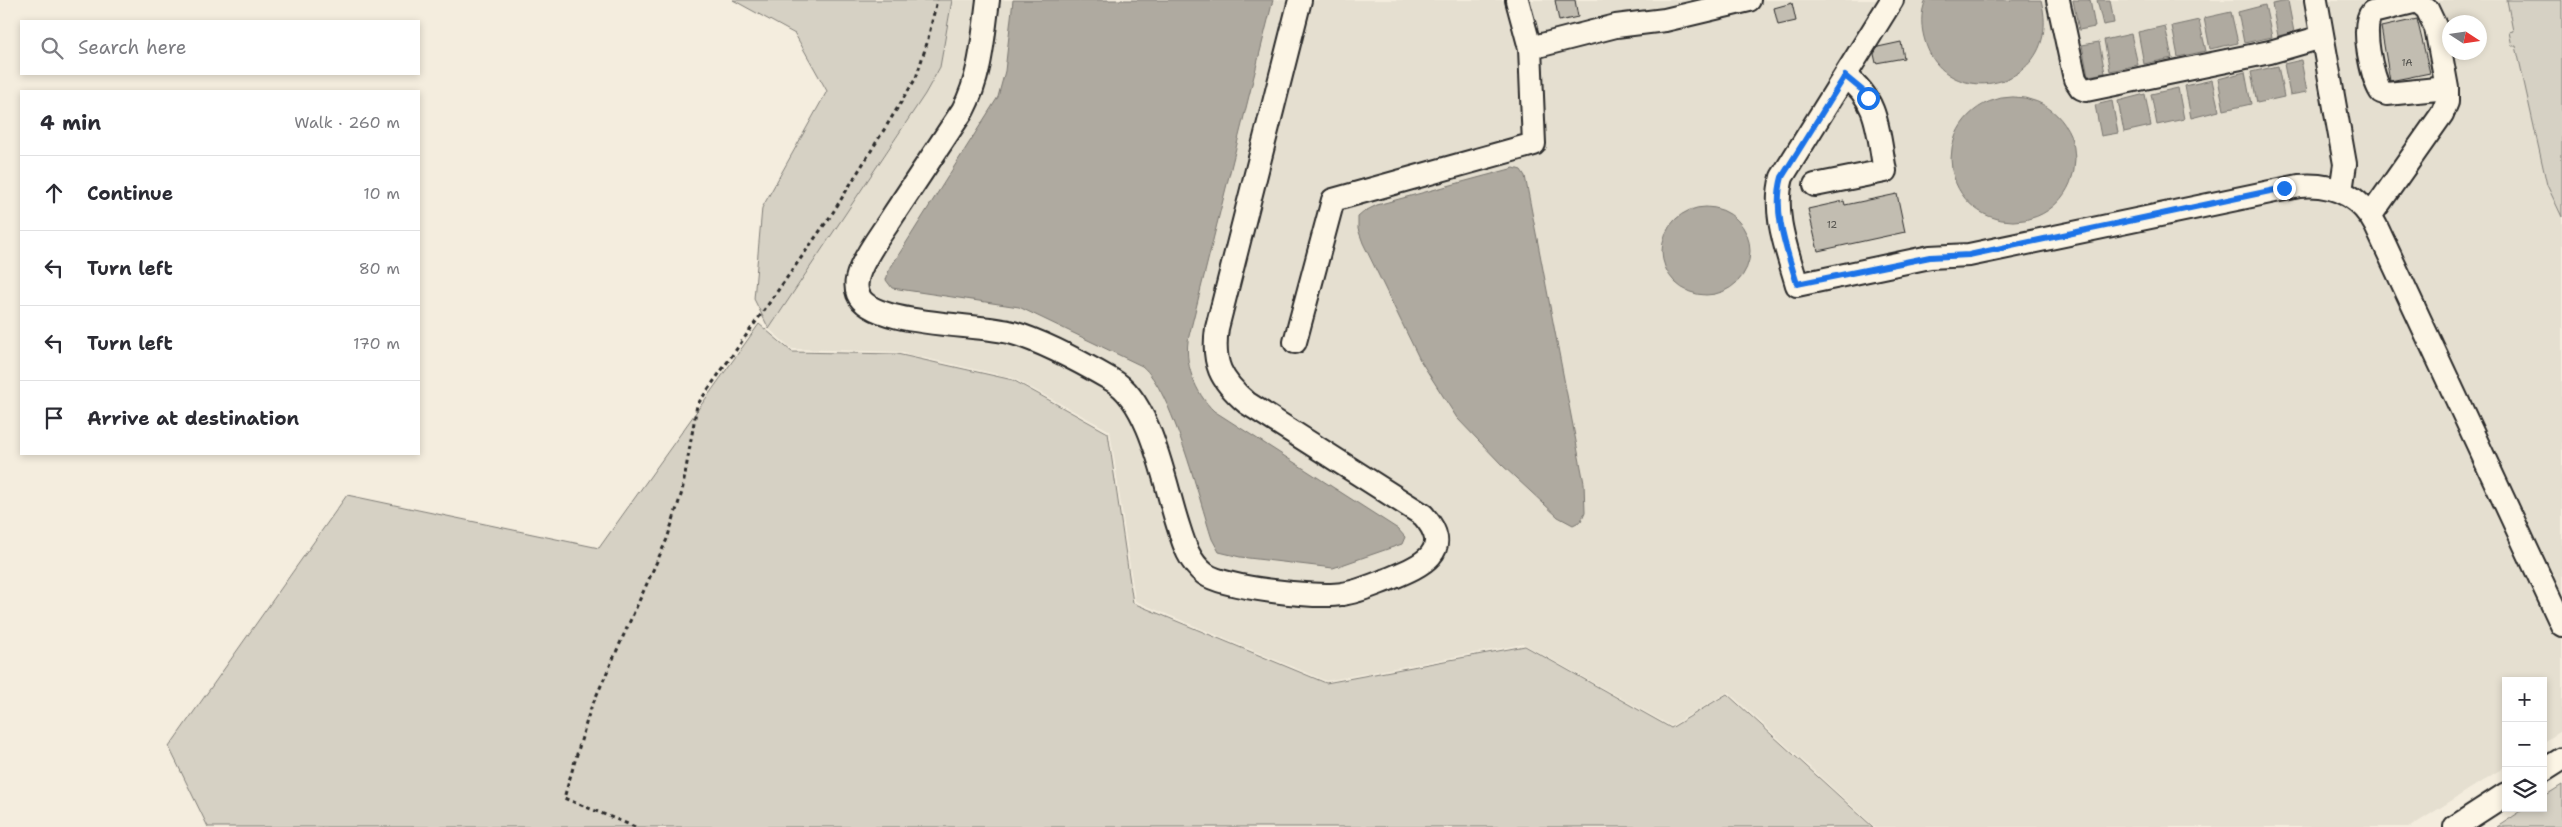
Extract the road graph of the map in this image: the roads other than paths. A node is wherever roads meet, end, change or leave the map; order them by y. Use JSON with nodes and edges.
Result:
{"nodes":[{"id":1,"x":988,"y":0,"type":"edge"},
{"id":2,"x":1300,"y":0,"type":"edge"},
{"id":3,"x":1517,"y":0,"type":"edge"},
{"id":4,"x":1749,"y":0,"type":"edge"},
{"id":5,"x":2058,"y":0,"type":"edge"},
{"id":6,"x":2316,"y":0,"type":"edge"},
{"id":7,"x":2417,"y":0,"type":"edge"},
{"id":8,"x":1887,"y":3,"type":"edge"},
{"id":9,"x":2322,"y":37,"type":"junction"},
{"id":10,"x":1530,"y":48,"type":"junction"},
{"id":11,"x":1845,"y":76,"type":"junction"},
{"id":12,"x":2447,"y":88,"type":"junction"},
{"id":13,"x":1815,"y":185,"type":"dead end"},
{"id":14,"x":2341,"y":191,"type":"junction"},
{"id":15,"x":2371,"y":215,"type":"junction"},
{"id":16,"x":1294,"y":342,"type":"dead end"},
{"id":17,"x":2562,"y":625,"type":"edge"},
{"id":18,"x":2562,"y":760,"type":"edge"},
{"id":19,"x":2547,"y":769,"type":"edge"},
{"id":20,"x":2502,"y":797,"type":"edge"},
{"id":21,"x":2455,"y":827,"type":"edge"}],
"edges":[{"from":1,"to":2,"type":"street"},
{"from":3,"to":10,"type":"street"},
{"from":4,"to":10,"type":"street"},
{"from":5,"to":9,"type":"street"},
{"from":6,"to":9,"type":"street"},
{"from":7,"to":12,"type":"street"},
{"from":7,"to":12,"type":"street"},
{"from":8,"to":11,"type":"street"},
{"from":9,"to":14,"type":"street"},
{"from":10,"to":16,"type":"street"},
{"from":11,"to":13,"type":"street"},
{"from":11,"to":14,"type":"street"},
{"from":12,"to":15,"type":"street"},
{"from":14,"to":15,"type":"street"},
{"from":15,"to":17,"type":"street"},
{"from":18,"to":19,"type":"street"},
{"from":20,"to":21,"type":"street"}]}
